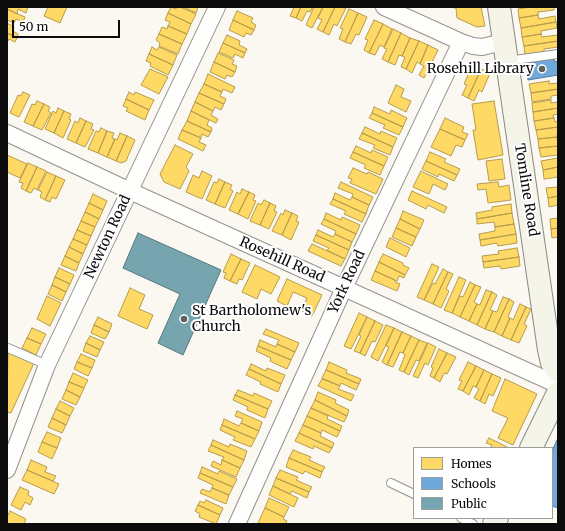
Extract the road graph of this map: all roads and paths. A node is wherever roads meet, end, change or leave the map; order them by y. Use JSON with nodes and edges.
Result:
{"nodes":[{"id":1,"x":216,"y":7,"type":"edge"},
{"id":2,"x":384,"y":7,"type":"edge"},
{"id":3,"x":499,"y":7,"type":"edge"},
{"id":4,"x":461,"y":42,"type":"junction"},
{"id":5,"x":505,"y":52,"type":"junction"},
{"id":6,"x":558,"y":54,"type":"edge"},
{"id":7,"x":7,"y":133,"type":"edge"},
{"id":8,"x":130,"y":191,"type":"junction"},
{"id":9,"x":344,"y":288,"type":"junction"},
{"id":10,"x":8,"y":348,"type":"dead end"},
{"id":11,"x":47,"y":365,"type":"junction"},
{"id":12,"x":558,"y":370,"type":"edge"},
{"id":13,"x":558,"y":385,"type":"edge"},
{"id":14,"x":558,"y":392,"type":"edge"},
{"id":15,"x":531,"y":447,"type":"edge"},
{"id":16,"x":7,"y":470,"type":"edge"},
{"id":17,"x":391,"y":483,"type":"dead end"},
{"id":18,"x":413,"y":494,"type":"edge"},
{"id":19,"x":463,"y":519,"type":"edge"},
{"id":20,"x":237,"y":524,"type":"edge"},
{"id":21,"x":473,"y":524,"type":"edge"}],
"edges":[{"from":1,"to":8,"type":"street","name":"Newton Road"},
{"from":2,"to":4,"type":"street"},
{"from":3,"to":5,"type":"main road","name":"Tomline Road"},
{"from":4,"to":5,"type":"street"},
{"from":4,"to":9,"type":"street","name":"York Road"},
{"from":5,"to":6,"type":"lane"},
{"from":5,"to":12,"type":"main road","name":"Tomline Road"},
{"from":7,"to":8,"type":"street","name":"Rosehill Road"},
{"from":8,"to":9,"type":"street","name":"Rosehill Road"},
{"from":8,"to":11,"type":"street","name":"Newton Road"},
{"from":9,"to":13,"type":"street","name":"Rosehill Road"},
{"from":9,"to":20,"type":"street","name":"York Road"},
{"from":10,"to":11,"type":"lane"},
{"from":11,"to":16,"type":"street","name":"Newton Road"},
{"from":14,"to":15,"type":"main road"},
{"from":17,"to":18,"type":"lane"},
{"from":19,"to":21,"type":"lane"}]}
